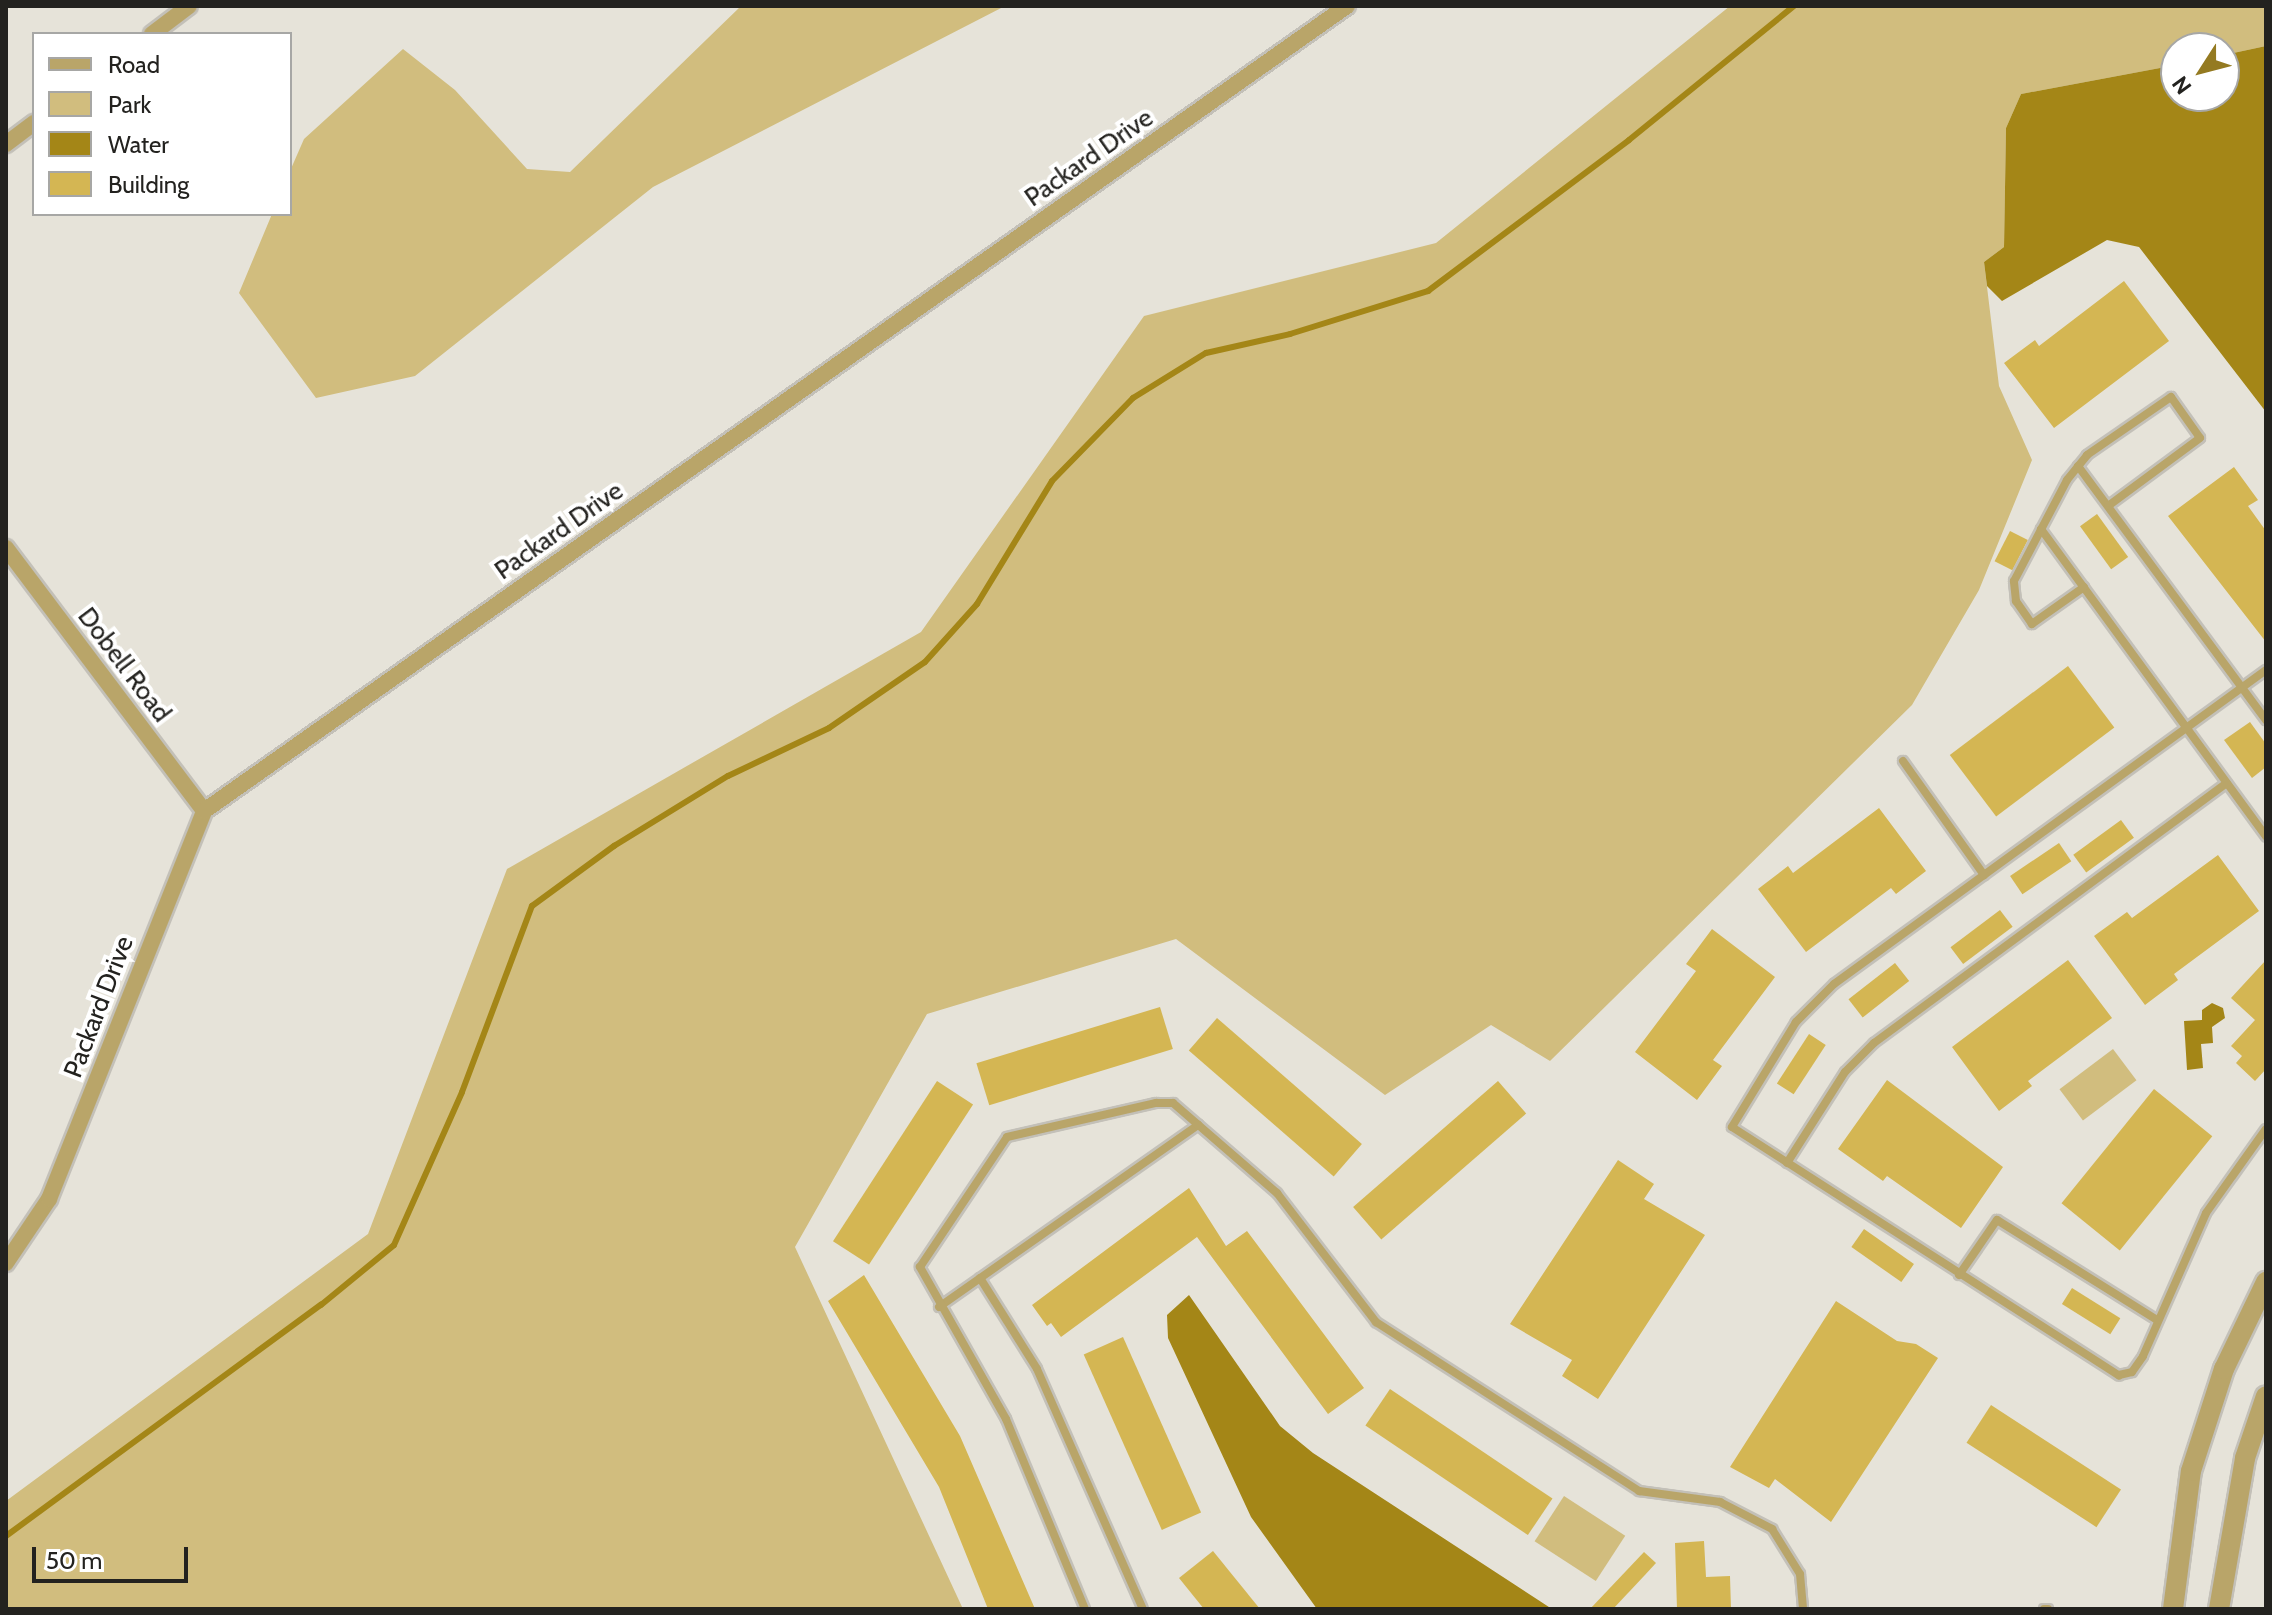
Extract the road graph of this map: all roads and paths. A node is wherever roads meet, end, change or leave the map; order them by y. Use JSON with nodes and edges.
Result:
{"nodes":[{"id":1,"x":189,"y":6,"type":"edge"},
{"id":2,"x":1347,"y":6,"type":"edge"},
{"id":3,"x":155,"y":32,"type":"edge"},
{"id":4,"x":32,"y":124,"type":"edge"},
{"id":5,"x":6,"y":144,"type":"edge"},
{"id":6,"x":2078,"y":466,"type":"junction"},
{"id":7,"x":2108,"y":506,"type":"junction"},
{"id":8,"x":2041,"y":529,"type":"junction"},
{"id":9,"x":6,"y":548,"type":"edge"},
{"id":10,"x":2084,"y":587,"type":"junction"},
{"id":11,"x":2266,"y":670,"type":"edge"},
{"id":12,"x":2242,"y":688,"type":"junction"},
{"id":13,"x":2266,"y":720,"type":"edge"},
{"id":14,"x":2187,"y":728,"type":"junction"},
{"id":15,"x":1903,"y":761,"type":"dead end"},
{"id":16,"x":2227,"y":783,"type":"junction"},
{"id":17,"x":204,"y":811,"type":"junction"},
{"id":18,"x":2266,"y":836,"type":"edge"},
{"id":19,"x":1984,"y":875,"type":"junction"},
{"id":20,"x":1198,"y":1125,"type":"junction"},
{"id":21,"x":2266,"y":1129,"type":"edge"},
{"id":22,"x":1787,"y":1163,"type":"junction"},
{"id":23,"x":6,"y":1263,"type":"edge"},
{"id":24,"x":1959,"y":1275,"type":"junction"},
{"id":25,"x":980,"y":1278,"type":"junction"},
{"id":26,"x":2266,"y":1282,"type":"edge"},
{"id":27,"x":939,"y":1307,"type":"junction"},
{"id":28,"x":2157,"y":1320,"type":"junction"},
{"id":29,"x":2266,"y":1396,"type":"edge"},
{"id":30,"x":1085,"y":1609,"type":"edge"},
{"id":31,"x":1143,"y":1609,"type":"edge"},
{"id":32,"x":1803,"y":1609,"type":"edge"},
{"id":33,"x":2173,"y":1609,"type":"edge"},
{"id":34,"x":2219,"y":1609,"type":"edge"}],
"edges":[{"from":1,"to":3,"type":"street"},
{"from":2,"to":17,"type":"street","name":"Packard Drive"},
{"from":4,"to":5,"type":"street"},
{"from":6,"to":7,"type":"lane"},
{"from":6,"to":7,"type":"lane"},
{"from":6,"to":8,"type":"lane"},
{"from":7,"to":12,"type":"lane"},
{"from":8,"to":10,"type":"lane"},
{"from":8,"to":10,"type":"lane"},
{"from":9,"to":17,"type":"street","name":"Dobell Road"},
{"from":10,"to":14,"type":"lane"},
{"from":11,"to":12,"type":"lane"},
{"from":12,"to":13,"type":"lane"},
{"from":12,"to":14,"type":"lane"},
{"from":14,"to":16,"type":"lane"},
{"from":14,"to":19,"type":"lane"},
{"from":15,"to":19,"type":"lane"},
{"from":16,"to":18,"type":"lane"},
{"from":16,"to":22,"type":"lane"},
{"from":17,"to":23,"type":"street","name":"Packard Drive"},
{"from":19,"to":22,"type":"lane"},
{"from":20,"to":25,"type":"lane"},
{"from":20,"to":27,"type":"lane"},
{"from":20,"to":32,"type":"lane"},
{"from":21,"to":28,"type":"lane"},
{"from":22,"to":24,"type":"lane"},
{"from":24,"to":28,"type":"lane"},
{"from":24,"to":28,"type":"lane"},
{"from":25,"to":27,"type":"lane"},
{"from":25,"to":31,"type":"lane"},
{"from":26,"to":33,"type":"street"},
{"from":27,"to":30,"type":"lane"},
{"from":29,"to":34,"type":"street"}]}
